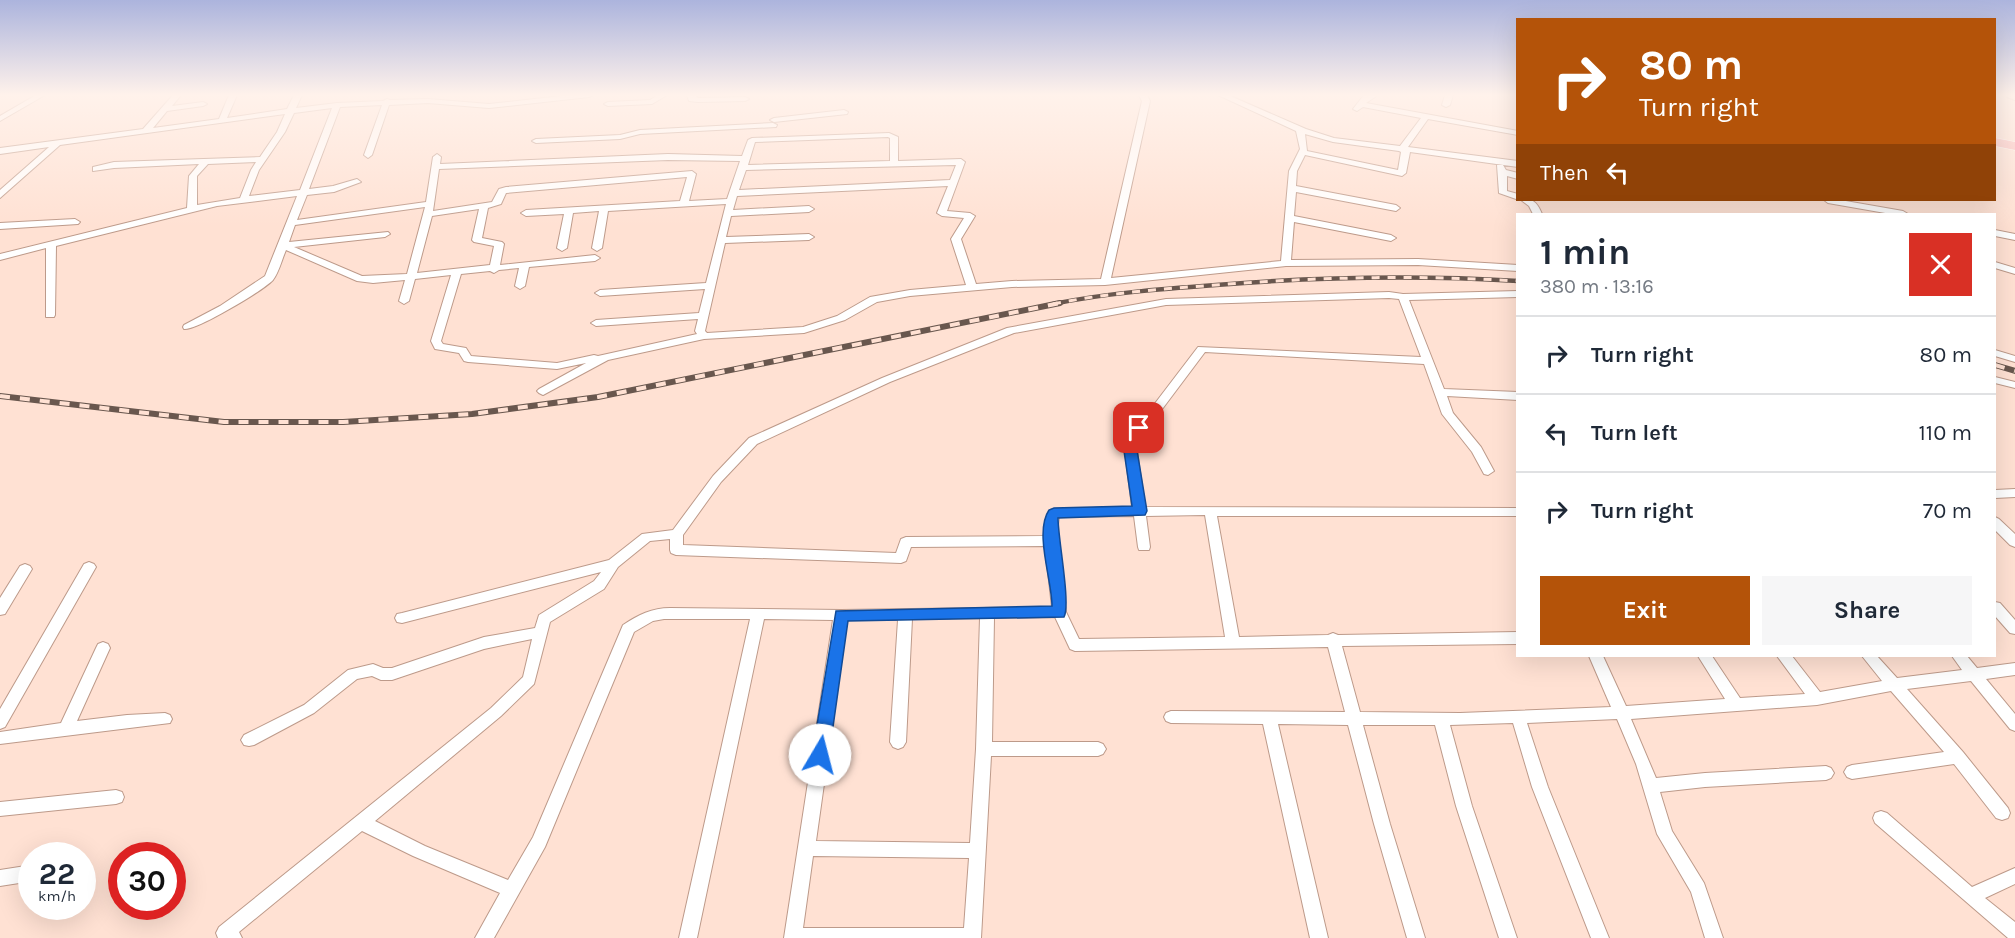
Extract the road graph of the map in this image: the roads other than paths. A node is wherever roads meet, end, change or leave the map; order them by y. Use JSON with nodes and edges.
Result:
{"nodes":[{"id":1,"x":87,"y":139,"type":"edge"},
{"id":2,"x":276,"y":139,"type":"edge"},
{"id":3,"x":324,"y":139,"type":"edge"},
{"id":4,"x":373,"y":139,"type":"edge"},
{"id":5,"x":583,"y":139,"type":"edge"},
{"id":6,"x":801,"y":139,"type":"edge"},
{"id":7,"x":894,"y":139,"type":"edge"},
{"id":8,"x":1138,"y":139,"type":"edge"},
{"id":9,"x":1301,"y":139,"type":"edge"},
{"id":10,"x":1330,"y":139,"type":"edge"},
{"id":11,"x":1411,"y":139,"type":"edge"},
{"id":12,"x":773,"y":140,"type":"joint"},
{"id":13,"x":536,"y":141,"type":"dead end"},
{"id":14,"x":1996,"y":142,"type":"edge"},
{"id":15,"x":58,"y":143,"type":"junction"},
{"id":16,"x":1996,"y":146,"type":"edge"},
{"id":17,"x":2015,"y":146,"type":"edge"},
{"id":18,"x":1404,"y":150,"type":"junction"},
{"id":19,"x":0,"y":151,"type":"edge"},
{"id":20,"x":2015,"y":151,"type":"edge"},
{"id":21,"x":1302,"y":152,"type":"junction"},
{"id":22,"x":1996,"y":152,"type":"edge"},
{"id":23,"x":368,"y":154,"type":"dead end"},
{"id":24,"x":2015,"y":157,"type":"edge"},
{"id":25,"x":262,"y":159,"type":"junction"},
{"id":26,"x":205,"y":162,"type":"junction"},
{"id":27,"x":1500,"y":162,"type":"junction"},
{"id":28,"x":743,"y":163,"type":"junction"},
{"id":29,"x":894,"y":164,"type":"junction"},
{"id":30,"x":1516,"y":164,"type":"edge"},
{"id":31,"x":96,"y":169,"type":"dead end"},
{"id":32,"x":1503,"y":172,"type":"junction"},
{"id":33,"x":1516,"y":175,"type":"edge"},
{"id":34,"x":357,"y":182,"type":"dead end"},
{"id":35,"x":952,"y":183,"type":"junction"},
{"id":36,"x":1292,"y":188,"type":"junction"},
{"id":37,"x":303,"y":191,"type":"junction"},
{"id":38,"x":0,"y":195,"type":"edge"},
{"id":39,"x":1516,"y":196,"type":"edge"},
{"id":40,"x":734,"y":197,"type":"junction"},
{"id":41,"x":244,"y":198,"type":"junction"},
{"id":42,"x":1527,"y":201,"type":"edge"},
{"id":43,"x":1833,"y":201,"type":"edge"},
{"id":44,"x":683,"y":204,"type":"junction"},
{"id":45,"x":484,"y":206,"type":"junction"},
{"id":46,"x":604,"y":208,"type":"junction"},
{"id":47,"x":1396,"y":208,"type":"dead end"},
{"id":48,"x":191,"y":209,"type":"junction"},
{"id":49,"x":427,"y":209,"type":"junction"},
{"id":50,"x":809,"y":209,"type":"dead end"},
{"id":51,"x":568,"y":210,"type":"junction"},
{"id":52,"x":526,"y":213,"type":"dead end"},
{"id":53,"x":727,"y":213,"type":"junction"},
{"id":54,"x":1537,"y":213,"type":"edge"},
{"id":55,"x":1898,"y":213,"type":"edge"},
{"id":56,"x":1289,"y":218,"type":"junction"},
{"id":57,"x":75,"y":222,"type":"dead end"},
{"id":58,"x":292,"y":223,"type":"junction"},
{"id":59,"x":0,"y":226,"type":"edge"},
{"id":60,"x":1996,"y":233,"type":"edge"},
{"id":61,"x":385,"y":234,"type":"dead end"},
{"id":62,"x":809,"y":237,"type":"dead end"},
{"id":63,"x":2015,"y":237,"type":"edge"},
{"id":64,"x":1391,"y":238,"type":"dead end"},
{"id":65,"x":721,"y":240,"type":"junction"},
{"id":66,"x":283,"y":245,"type":"junction"},
{"id":67,"x":51,"y":246,"type":"junction"},
{"id":68,"x":562,"y":248,"type":"dead end"},
{"id":69,"x":597,"y":248,"type":"dead end"},
{"id":70,"x":0,"y":257,"type":"edge"},
{"id":71,"x":595,"y":258,"type":"dead end"},
{"id":72,"x":1286,"y":263,"type":"junction"},
{"id":73,"x":1996,"y":265,"type":"edge"},
{"id":74,"x":524,"y":266,"type":"junction"},
{"id":75,"x":1516,"y":268,"type":"edge"},
{"id":76,"x":494,"y":270,"type":"junction"},
{"id":77,"x":2015,"y":270,"type":"edge"},
{"id":78,"x":456,"y":274,"type":"junction"},
{"id":79,"x":409,"y":278,"type":"junction"},
{"id":80,"x":1106,"y":282,"type":"junction"},
{"id":81,"x":520,"y":286,"type":"dead end"},
{"id":82,"x":709,"y":286,"type":"junction"},
{"id":83,"x":972,"y":287,"type":"junction"},
{"id":84,"x":600,"y":293,"type":"dead end"},
{"id":85,"x":1516,"y":294,"type":"edge"},
{"id":86,"x":1403,"y":297,"type":"junction"},
{"id":87,"x":404,"y":301,"type":"dead end"},
{"id":88,"x":50,"y":315,"type":"dead end"},
{"id":89,"x":702,"y":316,"type":"junction"},
{"id":90,"x":596,"y":323,"type":"dead end"},
{"id":91,"x":188,"y":327,"type":"dead end"},
{"id":92,"x":704,"y":336,"type":"junction"},
{"id":93,"x":1996,"y":353,"type":"edge"},
{"id":94,"x":605,"y":357,"type":"junction"},
{"id":95,"x":2015,"y":359,"type":"edge"},
{"id":96,"x":1428,"y":361,"type":"junction"},
{"id":97,"x":1996,"y":380,"type":"edge"},
{"id":98,"x":2015,"y":386,"type":"edge"},
{"id":99,"x":543,"y":391,"type":"dead end"},
{"id":100,"x":1440,"y":392,"type":"junction"},
{"id":101,"x":1516,"y":396,"type":"edge"},
{"id":102,"x":1488,"y":471,"type":"dead end"},
{"id":103,"x":2015,"y":493,"type":"edge"},
{"id":104,"x":1996,"y":494,"type":"edge"},
{"id":105,"x":1140,"y":511,"type":"junction"},
{"id":106,"x":1210,"y":511,"type":"junction"},
{"id":107,"x":1516,"y":512,"type":"edge"},
{"id":108,"x":1996,"y":523,"type":"edge"},
{"id":109,"x":677,"y":534,"type":"junction"},
{"id":110,"x":1051,"y":541,"type":"junction"},
{"id":111,"x":2015,"y":542,"type":"edge"},
{"id":112,"x":1144,"y":547,"type":"dead end"},
{"id":113,"x":613,"y":564,"type":"junction"},
{"id":114,"x":89,"y":567,"type":"dead end"},
{"id":115,"x":25,"y":569,"type":"dead end"},
{"id":116,"x":1996,"y":608,"type":"edge"},
{"id":117,"x":0,"y":610,"type":"edge"},
{"id":118,"x":1059,"y":612,"type":"junction"},
{"id":119,"x":758,"y":614,"type":"junction"},
{"id":120,"x":841,"y":615,"type":"junction"},
{"id":121,"x":904,"y":615,"type":"junction"},
{"id":122,"x":987,"y":615,"type":"junction"},
{"id":123,"x":402,"y":618,"type":"dead end"},
{"id":124,"x":2015,"y":629,"type":"edge"},
{"id":125,"x":541,"y":632,"type":"junction"},
{"id":126,"x":1516,"y":638,"type":"edge"},
{"id":127,"x":1333,"y":639,"type":"junction"},
{"id":128,"x":1233,"y":641,"type":"junction"},
{"id":129,"x":103,"y":648,"type":"dead end"},
{"id":130,"x":1596,"y":657,"type":"edge"},
{"id":131,"x":1706,"y":657,"type":"edge"},
{"id":132,"x":1785,"y":657,"type":"edge"},
{"id":133,"x":1870,"y":657,"type":"edge"},
{"id":134,"x":1960,"y":657,"type":"edge"},
{"id":135,"x":2015,"y":669,"type":"edge"},
{"id":136,"x":1976,"y":675,"type":"junction"},
{"id":137,"x":1892,"y":685,"type":"junction"},
{"id":138,"x":1817,"y":699,"type":"junction"},
{"id":139,"x":1737,"y":706,"type":"junction"},
{"id":140,"x":1622,"y":713,"type":"junction"},
{"id":141,"x":1352,"y":716,"type":"junction"},
{"id":142,"x":1171,"y":717,"type":"dead end"},
{"id":143,"x":1269,"y":717,"type":"junction"},
{"id":144,"x":1518,"y":717,"type":"junction"},
{"id":145,"x":1441,"y":718,"type":"junction"},
{"id":146,"x":165,"y":719,"type":"dead end"},
{"id":147,"x":0,"y":723,"type":"edge"},
{"id":148,"x":2015,"y":725,"type":"edge"},
{"id":149,"x":66,"y":729,"type":"junction"},
{"id":150,"x":0,"y":738,"type":"edge"},
{"id":151,"x":249,"y":740,"type":"dead end"},
{"id":152,"x":898,"y":742,"type":"dead end"},
{"id":153,"x":984,"y":749,"type":"junction"},
{"id":154,"x":1098,"y":749,"type":"dead end"},
{"id":155,"x":1958,"y":757,"type":"junction"},
{"id":156,"x":1852,"y":772,"type":"dead end"},
{"id":157,"x":1826,"y":773,"type":"dead end"},
{"id":158,"x":1650,"y":786,"type":"junction"},
{"id":159,"x":116,"y":797,"type":"dead end"},
{"id":160,"x":0,"y":809,"type":"edge"},
{"id":161,"x":2002,"y":813,"type":"dead end"},
{"id":162,"x":1881,"y":818,"type":"dead end"},
{"id":163,"x":361,"y":822,"type":"junction"},
{"id":164,"x":807,"y":849,"type":"junction"},
{"id":165,"x":978,"y":851,"type":"junction"},
{"id":166,"x":18,"y":875,"type":"edge"},
{"id":167,"x":2015,"y":876,"type":"edge"},
{"id":168,"x":0,"y":878,"type":"edge"},
{"id":169,"x":512,"y":890,"type":"junction"},
{"id":170,"x":1970,"y":896,"type":"junction"},
{"id":171,"x":2015,"y":933,"type":"edge"},
{"id":172,"x":793,"y":937,"type":"edge"},
{"id":173,"x":233,"y":938,"type":"edge"},
{"id":174,"x":484,"y":938,"type":"edge"},
{"id":175,"x":688,"y":938,"type":"edge"},
{"id":176,"x":972,"y":938,"type":"edge"},
{"id":177,"x":1319,"y":938,"type":"edge"},
{"id":178,"x":1416,"y":938,"type":"edge"},
{"id":179,"x":1508,"y":938,"type":"edge"},
{"id":180,"x":1600,"y":938,"type":"edge"},
{"id":181,"x":1714,"y":938,"type":"edge"}],
"edges":[{"from":1,"to":15,"type":"street"},
{"from":2,"to":25,"type":"street"},
{"from":3,"to":37,"type":"street"},
{"from":4,"to":23,"type":"street"},
{"from":5,"to":13,"type":"street"},
{"from":6,"to":12,"type":"street"},
{"from":7,"to":29,"type":"street"},
{"from":8,"to":80,"type":"street"},
{"from":9,"to":21,"type":"street"},
{"from":10,"to":18,"type":"street"},
{"from":11,"to":18,"type":"street"},
{"from":12,"to":28,"type":"street"},
{"from":14,"to":17,"type":"highway"},
{"from":15,"to":19,"type":"street"},
{"from":15,"to":38,"type":"street"},
{"from":16,"to":20,"type":"highway"},
{"from":18,"to":21,"type":"street"},
{"from":18,"to":27,"type":"street"},
{"from":21,"to":36,"type":"street"},
{"from":22,"to":24,"type":"highway"},
{"from":25,"to":26,"type":"street"},
{"from":25,"to":41,"type":"street"},
{"from":26,"to":31,"type":"street"},
{"from":26,"to":48,"type":"street"},
{"from":27,"to":30,"type":"street"},
{"from":27,"to":32,"type":"street"},
{"from":28,"to":29,"type":"street"},
{"from":28,"to":40,"type":"street"},
{"from":28,"to":49,"type":"street"},
{"from":29,"to":35,"type":"street"},
{"from":32,"to":33,"type":"street"},
{"from":32,"to":39,"type":"street"},
{"from":34,"to":37,"type":"street"},
{"from":35,"to":40,"type":"street"},
{"from":35,"to":83,"type":"street"},
{"from":36,"to":47,"type":"street"},
{"from":36,"to":56,"type":"street"},
{"from":37,"to":41,"type":"street"},
{"from":37,"to":58,"type":"street"},
{"from":40,"to":44,"type":"street"},
{"from":40,"to":53,"type":"street"},
{"from":41,"to":48,"type":"street"},
{"from":42,"to":54,"type":"street"},
{"from":43,"to":55,"type":"street"},
{"from":44,"to":45,"type":"street"},
{"from":44,"to":46,"type":"street"},
{"from":45,"to":49,"type":"street"},
{"from":45,"to":76,"type":"street"},
{"from":46,"to":51,"type":"street"},
{"from":46,"to":69,"type":"street"},
{"from":48,"to":67,"type":"street"},
{"from":49,"to":58,"type":"street"},
{"from":49,"to":79,"type":"street"},
{"from":50,"to":53,"type":"street"},
{"from":51,"to":52,"type":"street"},
{"from":51,"to":68,"type":"street"},
{"from":53,"to":65,"type":"street"},
{"from":56,"to":64,"type":"street"},
{"from":56,"to":72,"type":"street"},
{"from":57,"to":59,"type":"street"},
{"from":58,"to":66,"type":"street"},
{"from":60,"to":63,"type":"street"},
{"from":61,"to":66,"type":"street"},
{"from":62,"to":65,"type":"street"},
{"from":65,"to":82,"type":"street"},
{"from":66,"to":79,"type":"street"},
{"from":66,"to":91,"type":"street"},
{"from":67,"to":70,"type":"street"},
{"from":67,"to":88,"type":"street"},
{"from":71,"to":74,"type":"street"},
{"from":72,"to":75,"type":"street"},
{"from":72,"to":80,"type":"street"},
{"from":73,"to":77,"type":"street"},
{"from":74,"to":76,"type":"street"},
{"from":74,"to":81,"type":"street"},
{"from":76,"to":78,"type":"street"},
{"from":78,"to":79,"type":"street"},
{"from":78,"to":94,"type":"street"},
{"from":79,"to":87,"type":"street"},
{"from":80,"to":83,"type":"street"},
{"from":82,"to":84,"type":"street"},
{"from":82,"to":89,"type":"street"},
{"from":83,"to":92,"type":"street"},
{"from":85,"to":86,"type":"street"},
{"from":86,"to":96,"type":"street"},
{"from":86,"to":109,"type":"street"},
{"from":89,"to":90,"type":"street"},
{"from":89,"to":92,"type":"street"},
{"from":92,"to":94,"type":"street"},
{"from":93,"to":95,"type":"street"},
{"from":94,"to":99,"type":"street"},
{"from":96,"to":100,"type":"street"},
{"from":96,"to":105,"type":"street"},
{"from":97,"to":98,"type":"street"},
{"from":100,"to":101,"type":"street"},
{"from":100,"to":102,"type":"street"},
{"from":103,"to":104,"type":"street"},
{"from":105,"to":106,"type":"street"},
{"from":105,"to":110,"type":"street"},
{"from":105,"to":112,"type":"street"},
{"from":106,"to":107,"type":"street"},
{"from":106,"to":128,"type":"street"},
{"from":108,"to":111,"type":"street"},
{"from":109,"to":110,"type":"street"},
{"from":109,"to":113,"type":"street"},
{"from":110,"to":118,"type":"street"},
{"from":113,"to":123,"type":"street"},
{"from":113,"to":125,"type":"street"},
{"from":114,"to":147,"type":"street"},
{"from":115,"to":117,"type":"street"},
{"from":116,"to":124,"type":"street"},
{"from":118,"to":122,"type":"street"},
{"from":118,"to":128,"type":"street"},
{"from":119,"to":120,"type":"street"},
{"from":119,"to":169,"type":"street"},
{"from":119,"to":175,"type":"street"},
{"from":120,"to":121,"type":"street"},
{"from":120,"to":164,"type":"street"},
{"from":121,"to":122,"type":"street"},
{"from":121,"to":152,"type":"street"},
{"from":122,"to":153,"type":"street"},
{"from":125,"to":151,"type":"street"},
{"from":125,"to":163,"type":"street"},
{"from":126,"to":127,"type":"street"},
{"from":127,"to":128,"type":"street"},
{"from":127,"to":141,"type":"street"},
{"from":129,"to":149,"type":"street"},
{"from":130,"to":140,"type":"street"},
{"from":131,"to":139,"type":"street"},
{"from":132,"to":138,"type":"street"},
{"from":133,"to":137,"type":"street"},
{"from":134,"to":136,"type":"street"},
{"from":135,"to":136,"type":"street"},
{"from":136,"to":137,"type":"street"},
{"from":136,"to":148,"type":"street"},
{"from":137,"to":138,"type":"street"},
{"from":137,"to":155,"type":"street"},
{"from":138,"to":139,"type":"street"},
{"from":139,"to":140,"type":"street"},
{"from":140,"to":144,"type":"street"},
{"from":140,"to":158,"type":"street"},
{"from":141,"to":143,"type":"street"},
{"from":141,"to":145,"type":"street"},
{"from":141,"to":178,"type":"street"},
{"from":142,"to":143,"type":"street"},
{"from":143,"to":177,"type":"street"},
{"from":144,"to":145,"type":"street"},
{"from":144,"to":180,"type":"street"},
{"from":145,"to":179,"type":"street"},
{"from":146,"to":149,"type":"street"},
{"from":149,"to":150,"type":"street"},
{"from":153,"to":154,"type":"street"},
{"from":153,"to":165,"type":"street"},
{"from":155,"to":156,"type":"street"},
{"from":155,"to":161,"type":"street"},
{"from":157,"to":158,"type":"street"},
{"from":158,"to":181,"type":"street"},
{"from":159,"to":160,"type":"street"},
{"from":162,"to":170,"type":"street"},
{"from":163,"to":169,"type":"street"},
{"from":163,"to":173,"type":"street"},
{"from":164,"to":165,"type":"street"},
{"from":164,"to":172,"type":"street"},
{"from":165,"to":176,"type":"street"},
{"from":166,"to":168,"type":"street"},
{"from":167,"to":170,"type":"street"},
{"from":169,"to":174,"type":"street"},
{"from":170,"to":171,"type":"street"},
{"from":172,"to":176,"type":"street"}]}
